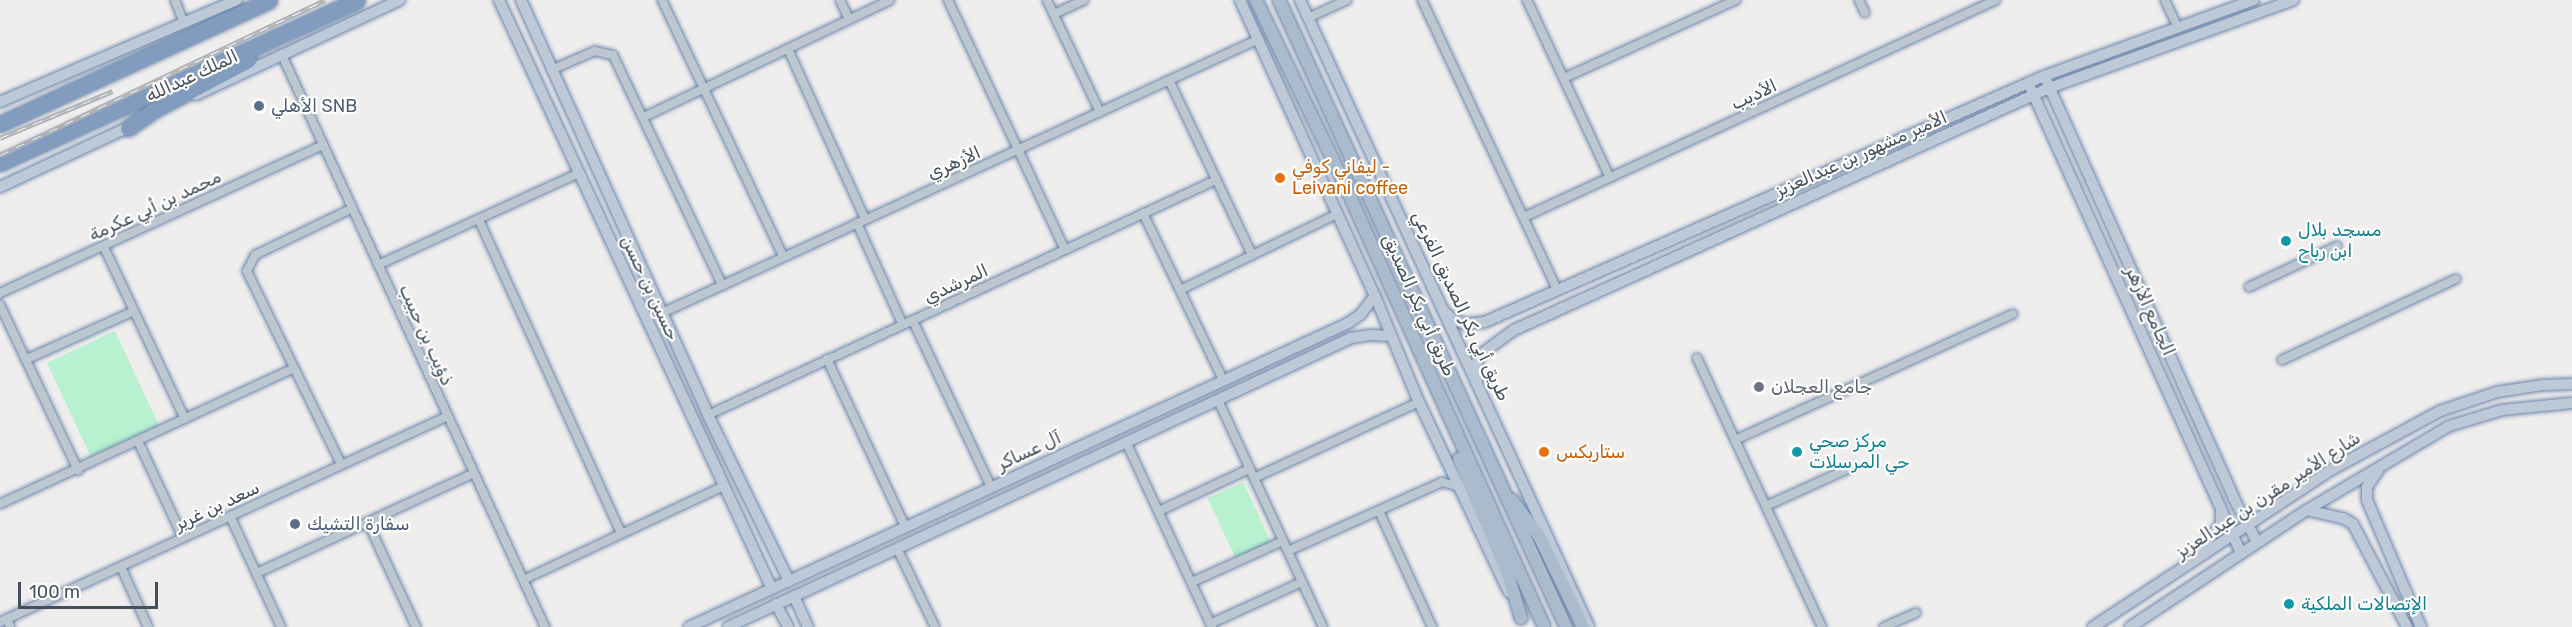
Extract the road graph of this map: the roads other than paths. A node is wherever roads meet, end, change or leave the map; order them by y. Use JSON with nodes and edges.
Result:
{"nodes":[{"id":1,"x":175,"y":0,"type":"edge"},
{"id":2,"x":237,"y":0,"type":"edge"},
{"id":3,"x":269,"y":0,"type":"edge"},
{"id":4,"x":357,"y":0,"type":"edge"},
{"id":5,"x":400,"y":0,"type":"edge"},
{"id":6,"x":499,"y":0,"type":"edge"},
{"id":7,"x":521,"y":0,"type":"edge"},
{"id":8,"x":840,"y":0,"type":"edge"},
{"id":9,"x":890,"y":0,"type":"edge"},
{"id":10,"x":948,"y":0,"type":"edge"},
{"id":11,"x":1047,"y":0,"type":"edge"},
{"id":12,"x":1084,"y":0,"type":"edge"},
{"id":13,"x":1240,"y":0,"type":"edge"},
{"id":14,"x":1256,"y":0,"type":"edge"},
{"id":15,"x":1279,"y":0,"type":"edge"},
{"id":16,"x":1300,"y":0,"type":"edge"},
{"id":17,"x":1347,"y":0,"type":"edge"},
{"id":18,"x":1422,"y":0,"type":"edge"},
{"id":19,"x":1527,"y":0,"type":"edge"},
{"id":20,"x":1736,"y":0,"type":"edge"},
{"id":21,"x":1859,"y":0,"type":"edge"},
{"id":22,"x":1996,"y":0,"type":"edge"},
{"id":23,"x":2165,"y":0,"type":"edge"},
{"id":24,"x":2254,"y":0,"type":"edge"},
{"id":25,"x":2294,"y":0,"type":"edge"},
{"id":26,"x":665,"y":1,"type":"edge"},
{"id":27,"x":1865,"y":13,"type":"dead end"},
{"id":28,"x":1054,"y":14,"type":"junction"},
{"id":29,"x":323,"y":16,"type":"junction"},
{"id":30,"x":1308,"y":18,"type":"junction"},
{"id":31,"x":849,"y":19,"type":"junction"},
{"id":32,"x":184,"y":23,"type":"junction"},
{"id":33,"x":2177,"y":26,"type":"junction"},
{"id":34,"x":1259,"y":39,"type":"junction"},
{"id":35,"x":788,"y":50,"type":"junction"},
{"id":36,"x":282,"y":55,"type":"junction"},
{"id":37,"x":551,"y":70,"type":"junction"},
{"id":38,"x":536,"y":76,"type":"junction"},
{"id":39,"x":2044,"y":76,"type":"junction"},
{"id":40,"x":1564,"y":78,"type":"junction"},
{"id":41,"x":1169,"y":80,"type":"junction"},
{"id":42,"x":2029,"y":83,"type":"junction"},
{"id":43,"x":2049,"y":88,"type":"junction"},
{"id":44,"x":703,"y":89,"type":"junction"},
{"id":45,"x":2034,"y":95,"type":"junction"},
{"id":46,"x":0,"y":102,"type":"edge"},
{"id":47,"x":1100,"y":112,"type":"junction"},
{"id":48,"x":644,"y":117,"type":"junction"},
{"id":49,"x":0,"y":124,"type":"edge"},
{"id":50,"x":128,"y":128,"type":"junction"},
{"id":51,"x":323,"y":145,"type":"junction"},
{"id":52,"x":1018,"y":150,"type":"junction"},
{"id":53,"x":0,"y":163,"type":"edge"},
{"id":54,"x":579,"y":173,"type":"junction"},
{"id":55,"x":1610,"y":178,"type":"junction"},
{"id":56,"x":1216,"y":180,"type":"junction"},
{"id":57,"x":0,"y":187,"type":"edge"},
{"id":58,"x":351,"y":209,"type":"junction"},
{"id":59,"x":1143,"y":213,"type":"junction"},
{"id":60,"x":1337,"y":214,"type":"junction"},
{"id":61,"x":1524,"y":217,"type":"junction"},
{"id":62,"x":865,"y":219,"type":"junction"},
{"id":63,"x":480,"y":220,"type":"junction"},
{"id":64,"x":856,"y":223,"type":"junction"},
{"id":65,"x":2337,"y":246,"type":"dead end"},
{"id":66,"x":104,"y":247,"type":"junction"},
{"id":67,"x":1065,"y":250,"type":"junction"},
{"id":68,"x":1252,"y":255,"type":"junction"},
{"id":69,"x":783,"y":256,"type":"junction"},
{"id":70,"x":378,"y":265,"type":"junction"},
{"id":71,"x":2456,"y":279,"type":"dead end"},
{"id":72,"x":722,"y":285,"type":"junction"},
{"id":73,"x":2250,"y":287,"type":"dead end"},
{"id":74,"x":1180,"y":290,"type":"junction"},
{"id":75,"x":1558,"y":291,"type":"junction"},
{"id":76,"x":0,"y":293,"type":"edge"},
{"id":77,"x":1375,"y":296,"type":"junction"},
{"id":78,"x":0,"y":305,"type":"edge"},
{"id":79,"x":1442,"y":309,"type":"junction"},
{"id":80,"x":134,"y":311,"type":"junction"},
{"id":81,"x":2149,"y":311,"type":"junction"},
{"id":82,"x":2013,"y":314,"type":"dead end"},
{"id":83,"x":663,"y":315,"type":"junction"},
{"id":84,"x":2134,"y":317,"type":"junction"},
{"id":85,"x":1492,"y":319,"type":"junction"},
{"id":86,"x":913,"y":321,"type":"junction"},
{"id":87,"x":902,"y":323,"type":"junction"},
{"id":88,"x":1348,"y":323,"type":"junction"},
{"id":89,"x":648,"y":324,"type":"junction"},
{"id":90,"x":1391,"y":336,"type":"junction"},
{"id":91,"x":1351,"y":338,"type":"junction"},
{"id":92,"x":1500,"y":338,"type":"junction"},
{"id":93,"x":1697,"y":358,"type":"dead end"},
{"id":94,"x":27,"y":359,"type":"junction"},
{"id":95,"x":827,"y":359,"type":"junction"},
{"id":96,"x":2282,"y":360,"type":"dead end"},
{"id":97,"x":294,"y":368,"type":"junction"},
{"id":98,"x":1223,"y":380,"type":"junction"},
{"id":99,"x":1478,"y":383,"type":"junction"},
{"id":100,"x":2572,"y":384,"type":"edge"},
{"id":101,"x":1218,"y":400,"type":"junction"},
{"id":102,"x":1419,"y":402,"type":"junction"},
{"id":103,"x":2572,"y":403,"type":"edge"},
{"id":104,"x":1168,"y":405,"type":"junction"},
{"id":105,"x":708,"y":415,"type":"junction"},
{"id":106,"x":446,"y":417,"type":"junction"},
{"id":107,"x":185,"y":419,"type":"junction"},
{"id":108,"x":1176,"y":420,"type":"junction"},
{"id":109,"x":1459,"y":440,"type":"junction"},
{"id":110,"x":1735,"y":440,"type":"junction"},
{"id":111,"x":138,"y":441,"type":"junction"},
{"id":112,"x":1127,"y":444,"type":"junction"},
{"id":113,"x":341,"y":464,"type":"junction"},
{"id":114,"x":1449,"y":464,"type":"junction"},
{"id":115,"x":1852,"y":467,"type":"dead end"},
{"id":116,"x":2379,"y":468,"type":"junction"},
{"id":117,"x":1249,"y":469,"type":"junction"},
{"id":118,"x":78,"y":470,"type":"junction"},
{"id":119,"x":2223,"y":473,"type":"junction"},
{"id":120,"x":472,"y":474,"type":"junction"},
{"id":121,"x":1254,"y":478,"type":"junction"},
{"id":122,"x":2209,"y":480,"type":"junction"},
{"id":123,"x":1442,"y":482,"type":"junction"},
{"id":124,"x":724,"y":486,"type":"junction"},
{"id":125,"x":991,"y":487,"type":"junction"},
{"id":126,"x":1459,"y":487,"type":"junction"},
{"id":127,"x":1506,"y":494,"type":"junction"},
{"id":128,"x":0,"y":504,"type":"edge"},
{"id":129,"x":2221,"y":504,"type":"junction"},
{"id":130,"x":1766,"y":506,"type":"junction"},
{"id":131,"x":2307,"y":510,"type":"junction"},
{"id":132,"x":1159,"y":511,"type":"junction"},
{"id":133,"x":1379,"y":511,"type":"junction"},
{"id":134,"x":754,"y":514,"type":"junction"},
{"id":135,"x":230,"y":516,"type":"junction"},
{"id":136,"x":740,"y":521,"type":"junction"},
{"id":137,"x":368,"y":523,"type":"junction"},
{"id":138,"x":2247,"y":525,"type":"junction"},
{"id":139,"x":905,"y":526,"type":"junction"},
{"id":140,"x":621,"y":533,"type":"junction"},
{"id":141,"x":2234,"y":535,"type":"junction"},
{"id":142,"x":183,"y":538,"type":"junction"},
{"id":143,"x":1283,"y":541,"type":"junction"},
{"id":144,"x":2257,"y":542,"type":"junction"},
{"id":145,"x":897,"y":548,"type":"junction"},
{"id":146,"x":1288,"y":551,"type":"junction"},
{"id":147,"x":774,"y":552,"type":"junction"},
{"id":148,"x":2241,"y":553,"type":"junction"},
{"id":149,"x":759,"y":560,"type":"junction"},
{"id":150,"x":2189,"y":565,"type":"junction"},
{"id":151,"x":120,"y":567,"type":"junction"},
{"id":152,"x":257,"y":573,"type":"junction"},
{"id":153,"x":523,"y":580,"type":"junction"},
{"id":154,"x":789,"y":581,"type":"junction"},
{"id":155,"x":1192,"y":582,"type":"junction"},
{"id":156,"x":1302,"y":582,"type":"junction"},
{"id":157,"x":772,"y":589,"type":"junction"},
{"id":158,"x":794,"y":596,"type":"junction"},
{"id":159,"x":776,"y":604,"type":"junction"},
{"id":160,"x":1916,"y":613,"type":"dead end"},
{"id":161,"x":1523,"y":622,"type":"edge"},
{"id":162,"x":6,"y":623,"type":"edge"},
{"id":163,"x":1212,"y":625,"type":"edge"},
{"id":164,"x":148,"y":627,"type":"edge"},
{"id":165,"x":281,"y":627,"type":"edge"},
{"id":166,"x":416,"y":627,"type":"edge"},
{"id":167,"x":545,"y":627,"type":"edge"},
{"id":168,"x":689,"y":627,"type":"edge"},
{"id":169,"x":728,"y":627,"type":"edge"},
{"id":170,"x":788,"y":627,"type":"edge"},
{"id":171,"x":808,"y":627,"type":"edge"},
{"id":172,"x":935,"y":627,"type":"edge"},
{"id":173,"x":1323,"y":627,"type":"edge"},
{"id":174,"x":1432,"y":627,"type":"edge"},
{"id":175,"x":1544,"y":627,"type":"edge"},
{"id":176,"x":1566,"y":627,"type":"edge"},
{"id":177,"x":1582,"y":627,"type":"edge"},
{"id":178,"x":1589,"y":627,"type":"edge"},
{"id":179,"x":1822,"y":627,"type":"edge"},
{"id":180,"x":1884,"y":627,"type":"edge"},
{"id":181,"x":2093,"y":627,"type":"edge"},
{"id":182,"x":2130,"y":627,"type":"edge"},
{"id":183,"x":2407,"y":627,"type":"edge"},
{"id":184,"x":2421,"y":627,"type":"edge"}],
"edges":[{"from":1,"to":32,"type":"street"},
{"from":2,"to":32,"type":"street"},
{"from":3,"to":49,"type":"highway","name":"الملك عبدالله"},
{"from":4,"to":29,"type":"highway","name":"الملك عبدالله"},
{"from":5,"to":36,"type":"street","name":"الملك عبدالله"},
{"from":6,"to":38,"type":"street","name":"حسين بن حسن"},
{"from":7,"to":37,"type":"street","name":"حسين بن حسن"},
{"from":8,"to":31,"type":"street"},
{"from":9,"to":31,"type":"street"},
{"from":10,"to":52,"type":"street"},
{"from":11,"to":28,"type":"street"},
{"from":12,"to":28,"type":"street"},
{"from":13,"to":34,"type":"street"},
{"from":14,"to":109,"type":"main road","name":"طريق أبي بكر الصديق"},
{"from":15,"to":127,"type":"main road","name":"طريق أبي بكر الصديق"},
{"from":16,"to":30,"type":"street","name":"طريق أبي بكر الصديق الفرعي"},
{"from":17,"to":30,"type":"street"},
{"from":18,"to":61,"type":"street"},
{"from":19,"to":40,"type":"street"},
{"from":20,"to":40,"type":"street"},
{"from":21,"to":27,"type":"street"},
{"from":22,"to":55,"type":"street","name":"الأديب"},
{"from":23,"to":33,"type":"street"},
{"from":24,"to":33,"type":"street","name":"الأمير مشهور بن عبدالعزيز"},
{"from":25,"to":43,"type":"street","name":"الأمير مشهور بن عبدالعزيز"},
{"from":26,"to":44,"type":"street"},
{"from":28,"to":47,"type":"street"},
{"from":29,"to":50,"type":"highway"},
{"from":29,"to":53,"type":"highway","name":"الملك عبدالله"},
{"from":30,"to":79,"type":"street","name":"طريق أبي بكر الصديق الفرعي"},
{"from":31,"to":35,"type":"street"},
{"from":32,"to":46,"type":"street"},
{"from":33,"to":39,"type":"street","name":"الأمير مشهور بن عبدالعزيز"},
{"from":34,"to":41,"type":"street","name":"الأزهري"},
{"from":34,"to":60,"type":"street"},
{"from":35,"to":44,"type":"street"},
{"from":35,"to":62,"type":"street"},
{"from":36,"to":50,"type":"street","name":"الملك عبدالله"},
{"from":36,"to":51,"type":"street","name":"ذؤيب بن حبيب"},
{"from":37,"to":38,"type":"street"},
{"from":37,"to":48,"type":"street"},
{"from":37,"to":83,"type":"street","name":"حسين بن حسن"},
{"from":38,"to":54,"type":"street","name":"حسين بن حسن"},
{"from":39,"to":42,"type":"street","name":"الأمير مشهور بن عبدالعزيز"},
{"from":39,"to":43,"type":"street","name":"الجامع الأزهر"},
{"from":40,"to":55,"type":"street"},
{"from":41,"to":47,"type":"street","name":"الأزهري"},
{"from":41,"to":56,"type":"street"},
{"from":42,"to":45,"type":"street","name":"الجامع الأزهر"},
{"from":42,"to":75,"type":"street","name":"الأمير مشهور بن عبدالعزيز"},
{"from":43,"to":45,"type":"street","name":"الأمير مشهور بن عبدالعزيز"},
{"from":43,"to":81,"type":"street","name":"الجامع الأزهر"},
{"from":44,"to":48,"type":"street"},
{"from":44,"to":69,"type":"street"},
{"from":45,"to":84,"type":"street","name":"الجامع الأزهر"},
{"from":45,"to":92,"type":"street","name":"الأمير مشهور بن عبدالعزيز"},
{"from":47,"to":52,"type":"street","name":"الأزهري"},
{"from":48,"to":72,"type":"street"},
{"from":50,"to":57,"type":"street","name":"الملك عبدالله"},
{"from":51,"to":58,"type":"street","name":"ذؤيب بن حبيب"},
{"from":51,"to":66,"type":"street","name":"محمد بن أبي عكرمة"},
{"from":52,"to":62,"type":"street","name":"الأزهري"},
{"from":52,"to":67,"type":"street"},
{"from":54,"to":63,"type":"street"},
{"from":54,"to":89,"type":"street","name":"حسين بن حسن"},
{"from":55,"to":61,"type":"street","name":"الأديب"},
{"from":56,"to":59,"type":"street","name":"المرشدي"},
{"from":56,"to":68,"type":"street"},
{"from":58,"to":70,"type":"street","name":"ذؤيب بن حبيب"},
{"from":58,"to":97,"type":"street"},
{"from":59,"to":67,"type":"street","name":"المرشدي"},
{"from":59,"to":74,"type":"street"},
{"from":60,"to":68,"type":"street"},
{"from":60,"to":77,"type":"street"},
{"from":61,"to":75,"type":"street"},
{"from":62,"to":64,"type":"street","name":"الأزهري"},
{"from":63,"to":70,"type":"street"},
{"from":63,"to":140,"type":"street"},
{"from":64,"to":69,"type":"street","name":"الأزهري"},
{"from":64,"to":87,"type":"street"},
{"from":65,"to":73,"type":"street"},
{"from":66,"to":76,"type":"street","name":"محمد بن أبي عكرمة"},
{"from":66,"to":80,"type":"street"},
{"from":67,"to":86,"type":"street","name":"المرشدي"},
{"from":68,"to":74,"type":"street"},
{"from":69,"to":72,"type":"street","name":"الأزهري"},
{"from":70,"to":106,"type":"street","name":"ذؤيب بن حبيب"},
{"from":71,"to":96,"type":"street"},
{"from":72,"to":83,"type":"street","name":"الأزهري"},
{"from":74,"to":98,"type":"street"},
{"from":75,"to":85,"type":"street","name":"الأمير مشهور بن عبدالعزيز"},
{"from":77,"to":88,"type":"street","name":"آل عساكر"},
{"from":77,"to":90,"type":"street"},
{"from":78,"to":94,"type":"street"},
{"from":79,"to":85,"type":"street","name":"الأمير مشهور بن عبدالعزيز"},
{"from":79,"to":99,"type":"street","name":"طريق أبي بكر الصديق الفرعي"},
{"from":80,"to":94,"type":"street"},
{"from":80,"to":107,"type":"street"},
{"from":81,"to":84,"type":"street"},
{"from":81,"to":119,"type":"street","name":"الجامع الأزهر"},
{"from":82,"to":110,"type":"street"},
{"from":83,"to":89,"type":"street"},
{"from":83,"to":105,"type":"street","name":"حسين بن حسن"},
{"from":84,"to":122,"type":"street","name":"الجامع الأزهر"},
{"from":85,"to":92,"type":"street"},
{"from":86,"to":87,"type":"street","name":"المرشدي"},
{"from":86,"to":125,"type":"street"},
{"from":87,"to":95,"type":"street","name":"المرشدي"},
{"from":88,"to":91,"type":"street"},
{"from":88,"to":98,"type":"street","name":"آل عساكر"},
{"from":89,"to":124,"type":"street","name":"حسين بن حسن"},
{"from":90,"to":91,"type":"street","name":"آل عساكر"},
{"from":90,"to":102,"type":"street"},
{"from":91,"to":101,"type":"street","name":"آل عساكر"},
{"from":92,"to":99,"type":"street","name":"الأمير مشهور بن عبدالعزيز"},
{"from":93,"to":110,"type":"street"},
{"from":94,"to":118,"type":"street"},
{"from":95,"to":105,"type":"street","name":"المرشدي"},
{"from":95,"to":139,"type":"street"},
{"from":97,"to":107,"type":"street"},
{"from":97,"to":113,"type":"street"},
{"from":98,"to":104,"type":"street","name":"آل عساكر"},
{"from":99,"to":178,"type":"street","name":"طريق أبي بكر الصديق الفرعي"},
{"from":100,"to":138,"type":"street","name":"شارع الأمير مقرن بن عبدالعزيز"},
{"from":101,"to":108,"type":"street","name":"آل عساكر"},
{"from":101,"to":117,"type":"street"},
{"from":102,"to":114,"type":"street"},
{"from":102,"to":121,"type":"street"},
{"from":103,"to":116,"type":"street","name":"شارع الأمير مقرن بن عبدالعزيز"},
{"from":104,"to":108,"type":"street"},
{"from":104,"to":125,"type":"street","name":"آل عساكر"},
{"from":105,"to":134,"type":"street","name":"حسين بن حسن"},
{"from":106,"to":113,"type":"street","name":"سعد بن غرير"},
{"from":106,"to":120,"type":"street","name":"ذؤيب بن حبيب"},
{"from":107,"to":111,"type":"street"},
{"from":108,"to":112,"type":"street","name":"آل عساكر"},
{"from":109,"to":161,"type":"main road"},
{"from":109,"to":175,"type":"main road","name":"طريق أبي بكر الصديق"},
{"from":110,"to":130,"type":"street"},
{"from":111,"to":118,"type":"street"},
{"from":111,"to":142,"type":"street"},
{"from":112,"to":132,"type":"street"},
{"from":112,"to":145,"type":"street","name":"آل عساكر"},
{"from":113,"to":135,"type":"street","name":"سعد بن غرير"},
{"from":114,"to":123,"type":"street"},
{"from":114,"to":126,"type":"street"},
{"from":115,"to":130,"type":"street"},
{"from":116,"to":131,"type":"street","name":"شارع الأمير مقرن بن عبدالعزيز"},
{"from":116,"to":184,"type":"street"},
{"from":117,"to":121,"type":"street"},
{"from":117,"to":132,"type":"street"},
{"from":118,"to":128,"type":"street"},
{"from":119,"to":122,"type":"street"},
{"from":119,"to":138,"type":"street","name":"الجامع الأزهر"},
{"from":120,"to":137,"type":"street"},
{"from":120,"to":153,"type":"street","name":"ذؤيب بن حبيب"},
{"from":121,"to":143,"type":"street"},
{"from":122,"to":129,"type":"street","name":"الجامع الأزهر"},
{"from":123,"to":126,"type":"street"},
{"from":123,"to":133,"type":"street"},
{"from":124,"to":136,"type":"street","name":"حسين بن حسن"},
{"from":124,"to":140,"type":"street"},
{"from":125,"to":139,"type":"street","name":"آل عساكر"},
{"from":126,"to":161,"type":"street"},
{"from":127,"to":176,"type":"main road","name":"طريق أبي بكر الصديق"},
{"from":127,"to":177,"type":"main road"},
{"from":129,"to":141,"type":"street","name":"الجامع الأزهر"},
{"from":129,"to":150,"type":"street"},
{"from":130,"to":179,"type":"street"},
{"from":131,"to":144,"type":"street","name":"شارع الأمير مقرن بن عبدالعزيز"},
{"from":131,"to":183,"type":"street"},
{"from":132,"to":155,"type":"street"},
{"from":133,"to":146,"type":"street"},
{"from":133,"to":174,"type":"street"},
{"from":134,"to":136,"type":"street"},
{"from":134,"to":147,"type":"street","name":"حسين بن حسن"},
{"from":135,"to":142,"type":"street","name":"سعد بن غرير"},
{"from":135,"to":152,"type":"street"},
{"from":136,"to":149,"type":"street","name":"حسين بن حسن"},
{"from":137,"to":152,"type":"street"},
{"from":137,"to":166,"type":"street"},
{"from":138,"to":141,"type":"street","name":"شارع الأمير مقرن بن عبدالعزيز"},
{"from":138,"to":144,"type":"street","name":"الجامع الأزهر"},
{"from":139,"to":154,"type":"street","name":"آل عساكر"},
{"from":140,"to":153,"type":"street"},
{"from":141,"to":148,"type":"street","name":"الجامع الأزهر"},
{"from":141,"to":150,"type":"street","name":"شارع الأمير مقرن بن عبدالعزيز"},
{"from":142,"to":151,"type":"street","name":"سعد بن غرير"},
{"from":143,"to":146,"type":"street"},
{"from":143,"to":155,"type":"street"},
{"from":144,"to":148,"type":"street","name":"شارع الأمير مقرن بن عبدالعزيز"},
{"from":145,"to":158,"type":"street","name":"آل عساكر"},
{"from":145,"to":172,"type":"street"},
{"from":146,"to":156,"type":"street"},
{"from":147,"to":149,"type":"street"},
{"from":147,"to":154,"type":"street","name":"حسين بن حسن"},
{"from":148,"to":182,"type":"street","name":"شارع الأمير مقرن بن عبدالعزيز"},
{"from":149,"to":157,"type":"street","name":"حسين بن حسن"},
{"from":150,"to":181,"type":"street","name":"شارع الأمير مقرن بن عبدالعزيز"},
{"from":151,"to":162,"type":"street","name":"سعد بن غرير"},
{"from":151,"to":164,"type":"street"},
{"from":152,"to":165,"type":"street"},
{"from":153,"to":167,"type":"street","name":"ذؤيب بن حبيب"},
{"from":154,"to":157,"type":"street","name":"آل عساكر"},
{"from":155,"to":163,"type":"street"},
{"from":156,"to":163,"type":"street"},
{"from":156,"to":173,"type":"street"},
{"from":157,"to":168,"type":"street","name":"آل عساكر"},
{"from":158,"to":159,"type":"street","name":"آل عساكر"},
{"from":158,"to":171,"type":"street"},
{"from":159,"to":169,"type":"street","name":"آل عساكر"},
{"from":159,"to":170,"type":"street"},
{"from":160,"to":180,"type":"street"}]}
